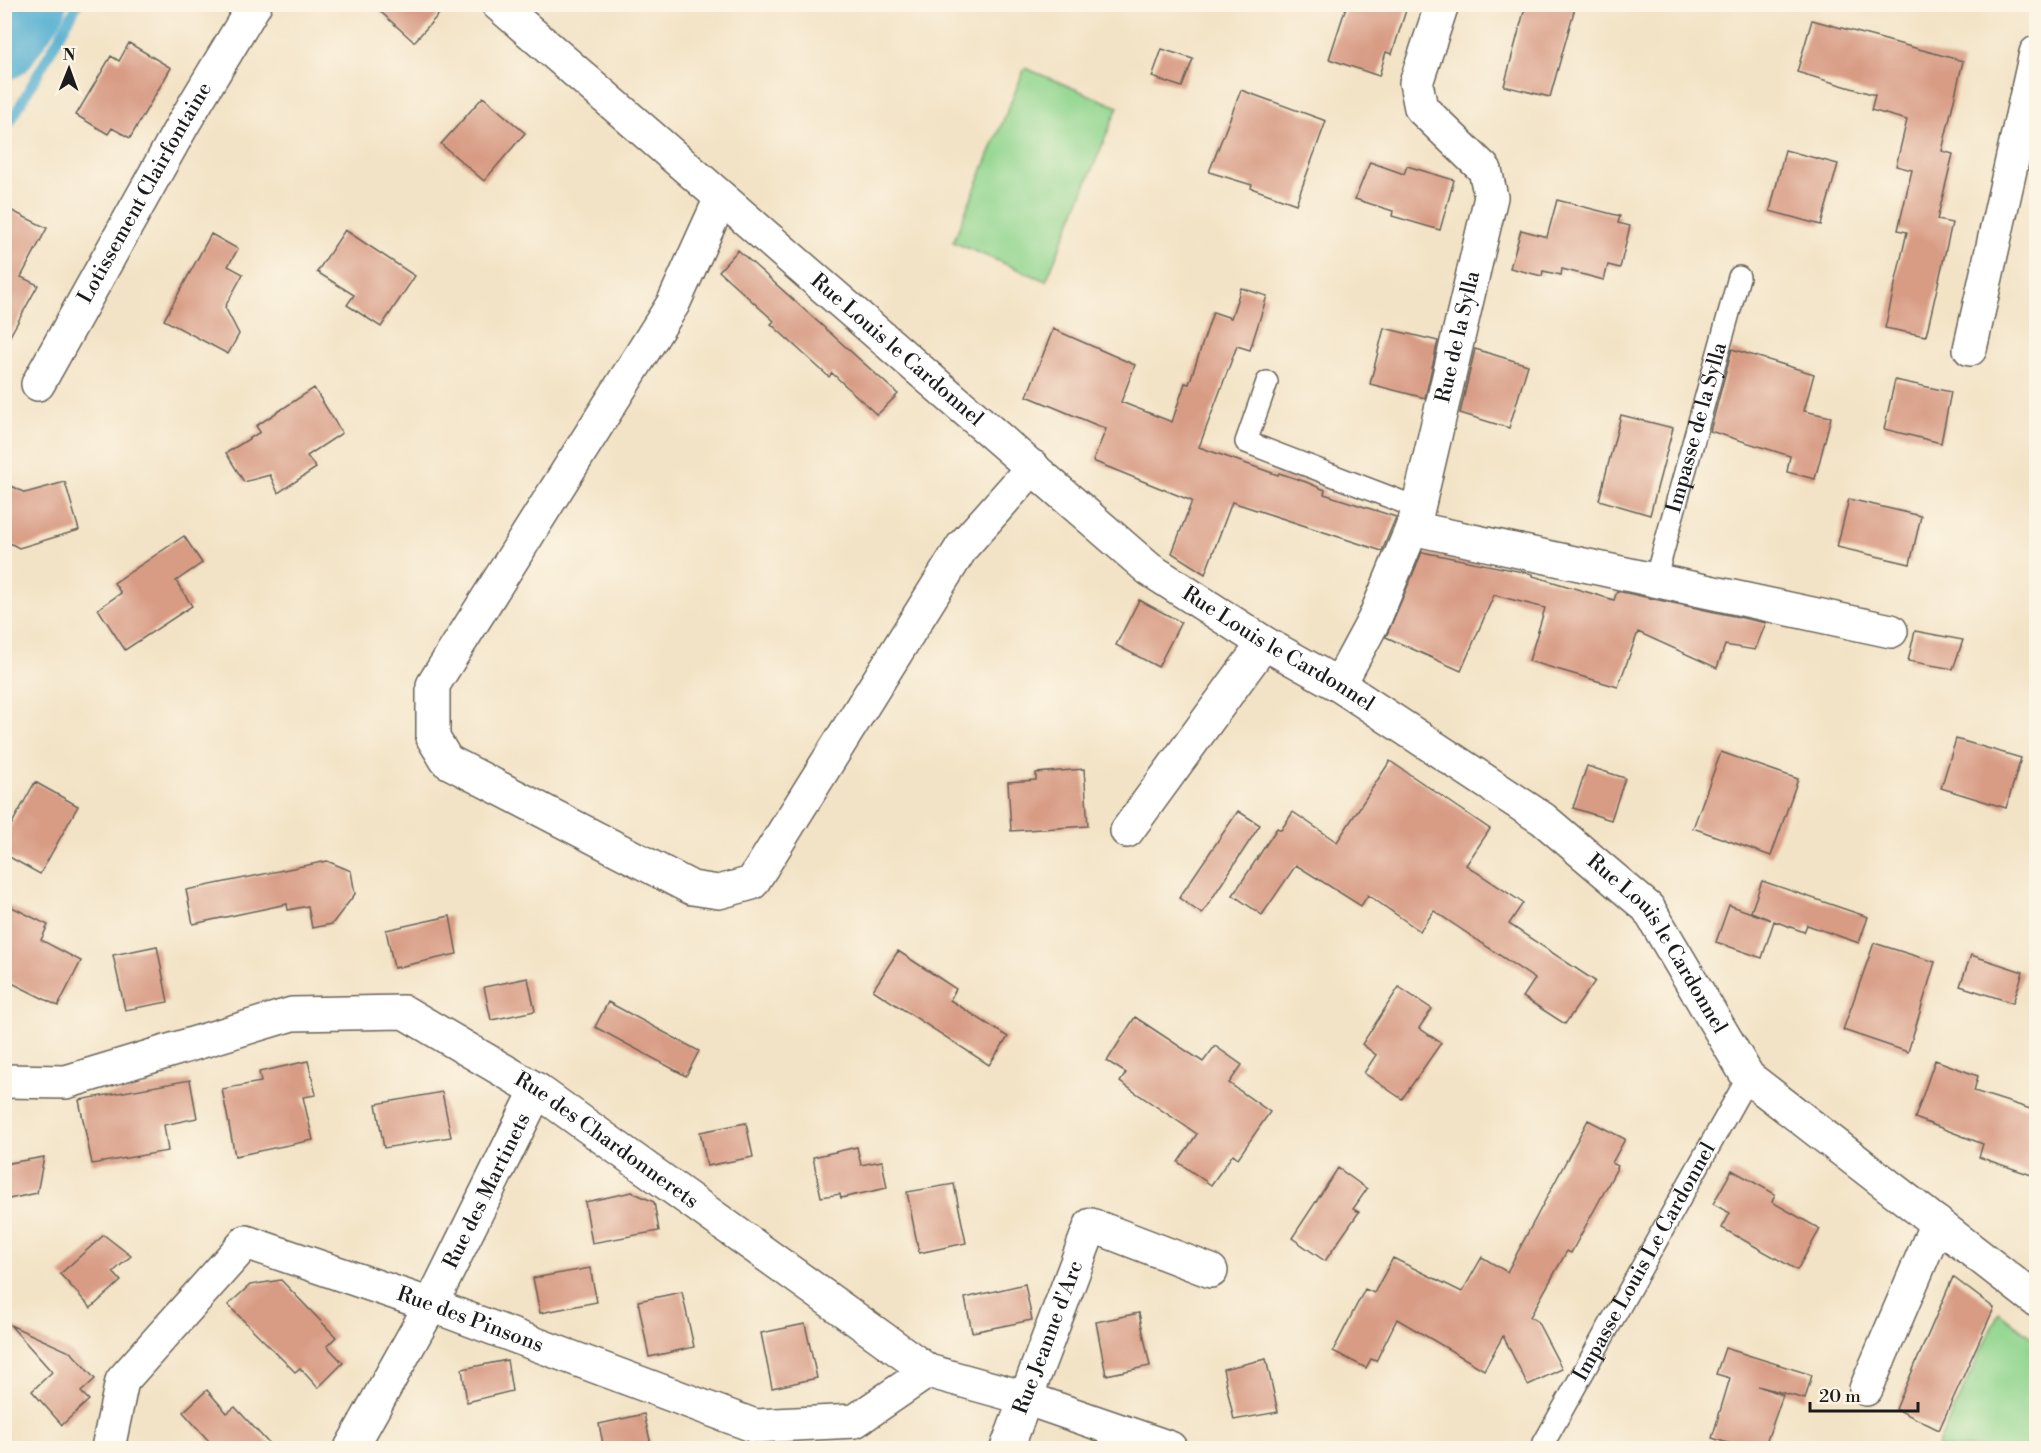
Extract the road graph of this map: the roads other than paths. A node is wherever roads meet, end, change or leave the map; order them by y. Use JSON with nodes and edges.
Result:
{"nodes":[{"id":1,"x":255,"y":4,"type":"edge"},
{"id":2,"x":1442,"y":4,"type":"edge"},
{"id":3,"x":510,"y":9,"type":"edge"},
{"id":4,"x":2037,"y":53,"type":"edge"},
{"id":5,"x":721,"y":198,"type":"junction"},
{"id":6,"x":1739,"y":277,"type":"dead end"},
{"id":7,"x":1970,"y":349,"type":"dead end"},
{"id":8,"x":1267,"y":382,"type":"dead end"},
{"id":9,"x":38,"y":384,"type":"dead end"},
{"id":10,"x":1032,"y":467,"type":"junction"},
{"id":11,"x":1415,"y":518,"type":"junction"},
{"id":12,"x":1655,"y":580,"type":"junction"},
{"id":13,"x":1891,"y":631,"type":"dead end"},
{"id":14,"x":1264,"y":643,"type":"junction"},
{"id":15,"x":1339,"y":685,"type":"junction"},
{"id":16,"x":1127,"y":831,"type":"dead end"},
{"id":17,"x":1748,"y":1077,"type":"junction"},
{"id":18,"x":4,"y":1081,"type":"edge"},
{"id":19,"x":537,"y":1090,"type":"junction"},
{"id":20,"x":1937,"y":1223,"type":"junction"},
{"id":21,"x":1211,"y":1271,"type":"dead end"},
{"id":22,"x":2037,"y":1300,"type":"edge"},
{"id":23,"x":430,"y":1305,"type":"junction"},
{"id":24,"x":928,"y":1371,"type":"junction"},
{"id":25,"x":1866,"y":1389,"type":"dead end"},
{"id":26,"x":1025,"y":1398,"type":"junction"},
{"id":27,"x":108,"y":1449,"type":"edge"},
{"id":28,"x":351,"y":1449,"type":"edge"},
{"id":29,"x":1007,"y":1449,"type":"edge"},
{"id":30,"x":1170,"y":1449,"type":"edge"},
{"id":31,"x":1541,"y":1449,"type":"edge"}],
"edges":[{"from":1,"to":9,"type":"street","name":"Lotissement Clairfontaine"},
{"from":2,"to":11,"type":"street","name":"Rue de la Sylla"},
{"from":3,"to":5,"type":"street","name":"Rue Louis le Cardonnel"},
{"from":4,"to":7,"type":"street"},
{"from":5,"to":10,"type":"street","name":"Rue Louis le Cardonnel"},
{"from":5,"to":10,"type":"street"},
{"from":6,"to":12,"type":"lane","name":"Impasse de la Sylla"},
{"from":8,"to":11,"type":"lane"},
{"from":10,"to":14,"type":"street","name":"Rue Louis le Cardonnel"},
{"from":11,"to":12,"type":"street"},
{"from":11,"to":15,"type":"street","name":"Rue de la Sylla"},
{"from":12,"to":13,"type":"street"},
{"from":14,"to":15,"type":"street","name":"Rue Louis le Cardonnel"},
{"from":14,"to":16,"type":"street"},
{"from":15,"to":17,"type":"street","name":"Rue Louis le Cardonnel"},
{"from":17,"to":20,"type":"street","name":"Rue Louis le Cardonnel"},
{"from":17,"to":31,"type":"lane","name":"Impasse Louis Le Cardonnel"},
{"from":18,"to":19,"type":"street","name":"Rue des Chardonnerets"},
{"from":19,"to":23,"type":"street","name":"Rue des Martinets"},
{"from":19,"to":24,"type":"street","name":"Rue des Chardonnerets"},
{"from":20,"to":22,"type":"street","name":"Rue Louis le Cardonnel"},
{"from":20,"to":25,"type":"street"},
{"from":21,"to":26,"type":"street","name":"Rue Jeanne d'Arc"},
{"from":23,"to":24,"type":"street","name":"Rue des Pinsons"},
{"from":23,"to":27,"type":"street","name":"Rue des Pinsons"},
{"from":23,"to":28,"type":"street","name":"Rue des Martinets"},
{"from":24,"to":26,"type":"street","name":"Rue des Chardonnerets"},
{"from":26,"to":29,"type":"street","name":"Rue Jeanne d'Arc"},
{"from":26,"to":30,"type":"street","name":"Rue des Chardonnerets"}]}
